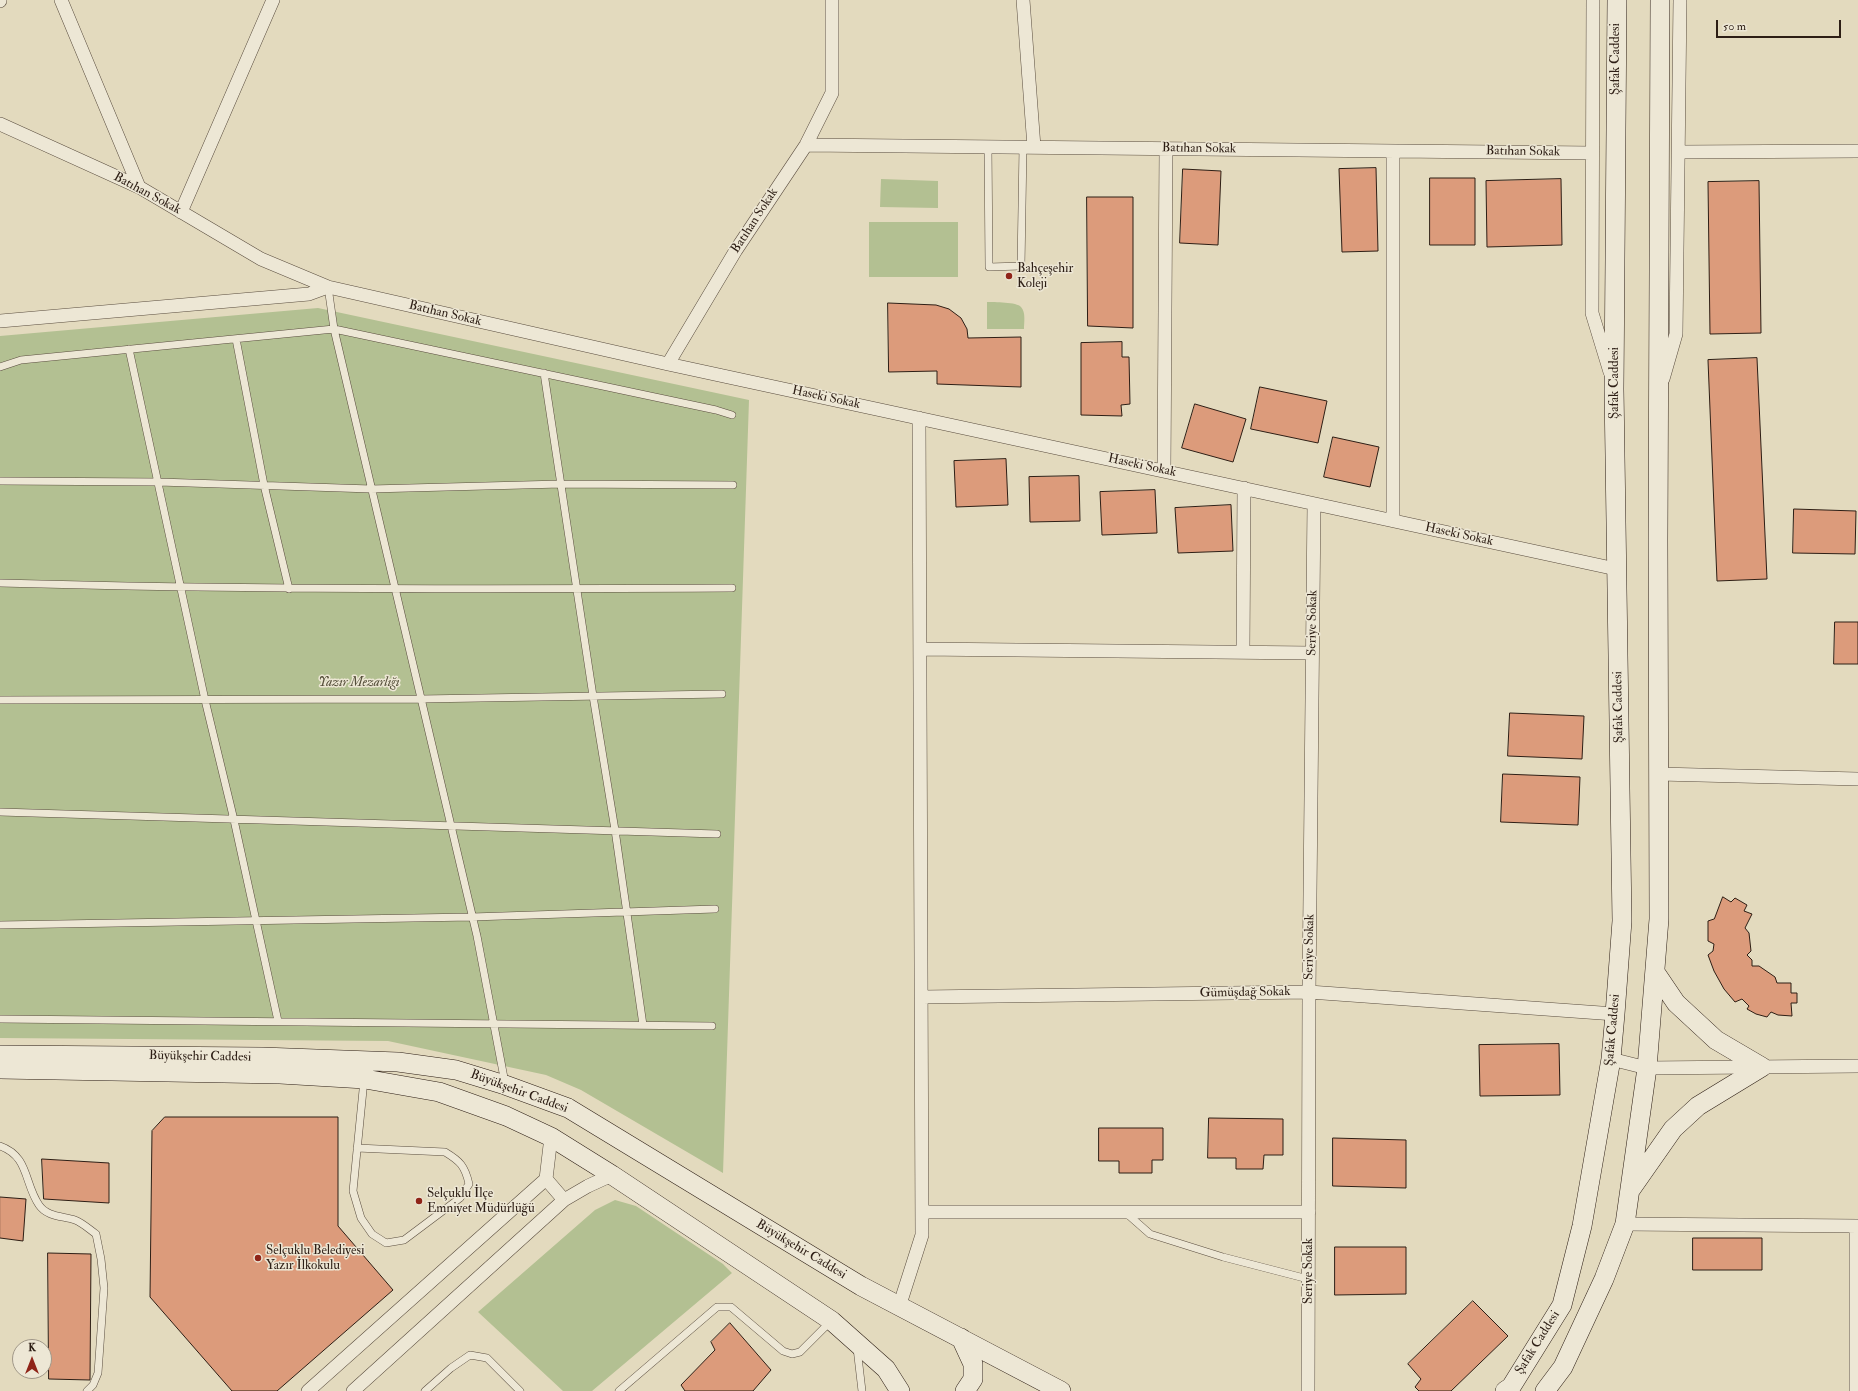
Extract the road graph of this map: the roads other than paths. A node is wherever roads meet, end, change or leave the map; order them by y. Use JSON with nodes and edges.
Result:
{"nodes":[{"id":1,"x":60,"y":0,"type":"edge"},
{"id":2,"x":273,"y":0,"type":"edge"},
{"id":3,"x":832,"y":0,"type":"edge"},
{"id":4,"x":1022,"y":0,"type":"edge"},
{"id":5,"x":1593,"y":0,"type":"edge"},
{"id":6,"x":1616,"y":0,"type":"edge"},
{"id":7,"x":1660,"y":0,"type":"edge"},
{"id":8,"x":1680,"y":0,"type":"edge"},
{"id":9,"x":0,"y":124,"type":"edge"},
{"id":10,"x":806,"y":145,"type":"junction"},
{"id":11,"x":988,"y":146,"type":"junction"},
{"id":12,"x":1029,"y":147,"type":"junction"},
{"id":13,"x":1166,"y":148,"type":"junction"},
{"id":14,"x":1393,"y":151,"type":"junction"},
{"id":15,"x":1858,"y":151,"type":"edge"},
{"id":16,"x":1679,"y":152,"type":"junction"},
{"id":17,"x":1592,"y":153,"type":"junction"},
{"id":18,"x":139,"y":188,"type":"junction"},
{"id":19,"x":181,"y":212,"type":"junction"},
{"id":20,"x":328,"y":287,"type":"junction"},
{"id":21,"x":0,"y":321,"type":"edge"},
{"id":22,"x":334,"y":329,"type":"junction"},
{"id":23,"x":236,"y":339,"type":"junction"},
{"id":24,"x":130,"y":349,"type":"junction"},
{"id":25,"x":668,"y":364,"type":"junction"},
{"id":26,"x":0,"y":367,"type":"edge"},
{"id":27,"x":544,"y":373,"type":"junction"},
{"id":28,"x":1614,"y":389,"type":"junction"},
{"id":29,"x":1659,"y":394,"type":"junction"},
{"id":30,"x":732,"y":415,"type":"dead end"},
{"id":31,"x":919,"y":418,"type":"junction"},
{"id":32,"x":1164,"y":471,"type":"junction"},
{"id":33,"x":0,"y":482,"type":"edge"},
{"id":34,"x":159,"y":482,"type":"junction"},
{"id":35,"x":561,"y":484,"type":"junction"},
{"id":36,"x":264,"y":485,"type":"junction"},
{"id":37,"x":733,"y":485,"type":"dead end"},
{"id":38,"x":1244,"y":488,"type":"junction"},
{"id":39,"x":371,"y":489,"type":"junction"},
{"id":40,"x":1314,"y":504,"type":"junction"},
{"id":41,"x":1392,"y":520,"type":"junction"},
{"id":42,"x":1616,"y":569,"type":"junction"},
{"id":43,"x":0,"y":583,"type":"edge"},
{"id":44,"x":182,"y":588,"type":"junction"},
{"id":45,"x":732,"y":588,"type":"dead end"},
{"id":46,"x":289,"y":589,"type":"junction"},
{"id":47,"x":577,"y":589,"type":"junction"},
{"id":48,"x":395,"y":590,"type":"junction"},
{"id":49,"x":920,"y":649,"type":"junction"},
{"id":50,"x":1243,"y":652,"type":"junction"},
{"id":51,"x":1312,"y":653,"type":"junction"},
{"id":52,"x":722,"y":694,"type":"dead end"},
{"id":53,"x":593,"y":696,"type":"junction"},
{"id":54,"x":421,"y":699,"type":"junction"},
{"id":55,"x":0,"y":700,"type":"edge"},
{"id":56,"x":205,"y":700,"type":"junction"},
{"id":57,"x":1659,"y":774,"type":"junction"},
{"id":58,"x":1858,"y":779,"type":"edge"},
{"id":59,"x":0,"y":812,"type":"edge"},
{"id":60,"x":234,"y":820,"type":"junction"},
{"id":61,"x":451,"y":825,"type":"junction"},
{"id":62,"x":615,"y":830,"type":"junction"},
{"id":63,"x":717,"y":834,"type":"dead end"},
{"id":64,"x":715,"y":909,"type":"dead end"},
{"id":65,"x":628,"y":912,"type":"junction"},
{"id":66,"x":472,"y":917,"type":"junction"},
{"id":67,"x":256,"y":920,"type":"junction"},
{"id":68,"x":0,"y":924,"type":"edge"},
{"id":69,"x":1655,"y":972,"type":"junction"},
{"id":70,"x":1309,"y":992,"type":"junction"},
{"id":71,"x":922,"y":997,"type":"junction"},
{"id":72,"x":1615,"y":1014,"type":"junction"},
{"id":73,"x":0,"y":1019,"type":"edge"},
{"id":74,"x":278,"y":1022,"type":"junction"},
{"id":75,"x":493,"y":1023,"type":"junction"},
{"id":76,"x":643,"y":1025,"type":"junction"},
{"id":77,"x":712,"y":1026,"type":"dead end"},
{"id":78,"x":0,"y":1054,"type":"edge"},
{"id":79,"x":1611,"y":1059,"type":"junction"},
{"id":80,"x":1858,"y":1066,"type":"edge"},
{"id":81,"x":1762,"y":1067,"type":"junction"},
{"id":82,"x":1647,"y":1068,"type":"junction"},
{"id":83,"x":0,"y":1069,"type":"edge"},
{"id":84,"x":364,"y":1079,"type":"junction"},
{"id":85,"x":505,"y":1085,"type":"junction"},
{"id":86,"x":551,"y":1137,"type":"junction"},
{"id":87,"x":0,"y":1146,"type":"edge"},
{"id":88,"x":357,"y":1148,"type":"junction"},
{"id":89,"x":612,"y":1175,"type":"junction"},
{"id":90,"x":546,"y":1179,"type":"junction"},
{"id":91,"x":1629,"y":1192,"type":"junction"},
{"id":92,"x":564,"y":1200,"type":"junction"},
{"id":93,"x":922,"y":1212,"type":"junction"},
{"id":94,"x":1125,"y":1212,"type":"junction"},
{"id":95,"x":1309,"y":1212,"type":"junction"},
{"id":96,"x":1624,"y":1224,"type":"junction"},
{"id":97,"x":1857,"y":1226,"type":"edge"},
{"id":98,"x":1308,"y":1278,"type":"junction"},
{"id":99,"x":898,"y":1307,"type":"junction"},
{"id":100,"x":832,"y":1321,"type":"junction"},
{"id":101,"x":961,"y":1338,"type":"junction"},
{"id":102,"x":856,"y":1342,"type":"junction"},
{"id":103,"x":87,"y":1391,"type":"edge"},
{"id":104,"x":308,"y":1391,"type":"edge"},
{"id":105,"x":353,"y":1391,"type":"edge"},
{"id":106,"x":425,"y":1391,"type":"edge"},
{"id":107,"x":520,"y":1391,"type":"edge"},
{"id":108,"x":619,"y":1391,"type":"edge"},
{"id":109,"x":862,"y":1391,"type":"edge"},
{"id":110,"x":900,"y":1391,"type":"edge"},
{"id":111,"x":965,"y":1391,"type":"edge"},
{"id":112,"x":1061,"y":1391,"type":"edge"},
{"id":113,"x":1308,"y":1391,"type":"edge"},
{"id":114,"x":1506,"y":1391,"type":"edge"},
{"id":115,"x":1545,"y":1391,"type":"edge"},
{"id":116,"x":1856,"y":1391,"type":"edge"}],
"edges":[{"from":1,"to":18,"type":"street"},
{"from":2,"to":19,"type":"street"},
{"from":3,"to":10,"type":"street","name":"Batıhan Sokak"},
{"from":4,"to":12,"type":"street"},
{"from":5,"to":17,"type":"street"},
{"from":6,"to":28,"type":"main road","name":"Şafak Caddesi"},
{"from":7,"to":29,"type":"main road"},
{"from":8,"to":16,"type":"street"},
{"from":9,"to":18,"type":"street","name":"Batıhan Sokak"},
{"from":10,"to":11,"type":"street","name":"Batıhan Sokak"},
{"from":10,"to":25,"type":"street","name":"Batıhan Sokak"},
{"from":11,"to":12,"type":"street","name":"Batıhan Sokak"},
{"from":11,"to":12,"type":"lane"},
{"from":12,"to":13,"type":"street","name":"Batıhan Sokak"},
{"from":13,"to":14,"type":"street","name":"Batıhan Sokak"},
{"from":13,"to":32,"type":"street"},
{"from":14,"to":17,"type":"street","name":"Batıhan Sokak"},
{"from":14,"to":41,"type":"street"},
{"from":15,"to":16,"type":"street"},
{"from":16,"to":29,"type":"street"},
{"from":17,"to":28,"type":"street"},
{"from":18,"to":19,"type":"street","name":"Batıhan Sokak"},
{"from":19,"to":20,"type":"street","name":"Batıhan Sokak"},
{"from":20,"to":21,"type":"street"},
{"from":20,"to":22,"type":"lane"},
{"from":20,"to":25,"type":"street","name":"Batıhan Sokak"},
{"from":22,"to":23,"type":"lane"},
{"from":22,"to":27,"type":"lane"},
{"from":22,"to":39,"type":"lane"},
{"from":23,"to":24,"type":"lane"},
{"from":23,"to":36,"type":"lane"},
{"from":24,"to":26,"type":"lane"},
{"from":24,"to":34,"type":"lane"},
{"from":25,"to":31,"type":"street","name":"Haseki Sokak"},
{"from":27,"to":30,"type":"lane"},
{"from":27,"to":35,"type":"lane"},
{"from":28,"to":42,"type":"main road","name":"Şafak Caddesi"},
{"from":29,"to":57,"type":"main road"},
{"from":31,"to":32,"type":"street","name":"Haseki Sokak"},
{"from":31,"to":49,"type":"street"},
{"from":32,"to":38,"type":"street","name":"Haseki Sokak"},
{"from":33,"to":34,"type":"lane"},
{"from":34,"to":36,"type":"lane"},
{"from":34,"to":44,"type":"lane"},
{"from":35,"to":37,"type":"lane"},
{"from":35,"to":39,"type":"lane"},
{"from":35,"to":47,"type":"lane"},
{"from":36,"to":39,"type":"lane"},
{"from":36,"to":46,"type":"lane"},
{"from":38,"to":40,"type":"street","name":"Haseki Sokak"},
{"from":38,"to":50,"type":"street"},
{"from":39,"to":48,"type":"lane"},
{"from":40,"to":41,"type":"street","name":"Haseki Sokak"},
{"from":40,"to":51,"type":"street","name":"Seriye Sokak"},
{"from":41,"to":42,"type":"street","name":"Haseki Sokak"},
{"from":42,"to":72,"type":"main road","name":"Şafak Caddesi"},
{"from":43,"to":44,"type":"lane"},
{"from":44,"to":46,"type":"lane"},
{"from":44,"to":56,"type":"lane"},
{"from":45,"to":47,"type":"lane"},
{"from":46,"to":48,"type":"lane"},
{"from":47,"to":48,"type":"lane"},
{"from":47,"to":53,"type":"lane"},
{"from":48,"to":54,"type":"lane"},
{"from":49,"to":50,"type":"street"},
{"from":49,"to":71,"type":"street"},
{"from":50,"to":51,"type":"street"},
{"from":51,"to":70,"type":"street","name":"Seriye Sokak"},
{"from":52,"to":53,"type":"lane"},
{"from":53,"to":54,"type":"lane"},
{"from":53,"to":62,"type":"lane"},
{"from":54,"to":56,"type":"lane"},
{"from":54,"to":61,"type":"lane"},
{"from":55,"to":56,"type":"lane"},
{"from":56,"to":60,"type":"lane"},
{"from":57,"to":58,"type":"street"},
{"from":57,"to":69,"type":"main road"},
{"from":59,"to":60,"type":"lane"},
{"from":60,"to":61,"type":"lane"},
{"from":60,"to":67,"type":"lane"},
{"from":61,"to":62,"type":"lane"},
{"from":61,"to":66,"type":"lane"},
{"from":62,"to":63,"type":"lane"},
{"from":62,"to":65,"type":"lane"},
{"from":64,"to":65,"type":"lane"},
{"from":65,"to":66,"type":"lane"},
{"from":65,"to":76,"type":"lane"},
{"from":66,"to":67,"type":"lane"},
{"from":66,"to":75,"type":"lane"},
{"from":67,"to":68,"type":"lane"},
{"from":67,"to":74,"type":"lane"},
{"from":69,"to":81,"type":"main road"},
{"from":69,"to":82,"type":"main road"},
{"from":70,"to":71,"type":"street","name":"Gümüşdağ Sokak"},
{"from":70,"to":72,"type":"street","name":"Gümüşdağ Sokak"},
{"from":70,"to":95,"type":"street","name":"Seriye Sokak"},
{"from":71,"to":93,"type":"street"},
{"from":72,"to":79,"type":"main road","name":"Şafak Caddesi"},
{"from":73,"to":74,"type":"lane"},
{"from":74,"to":75,"type":"lane"},
{"from":75,"to":76,"type":"lane"},
{"from":75,"to":85,"type":"lane"},
{"from":76,"to":77,"type":"lane"},
{"from":78,"to":85,"type":"main road","name":"Büyükşehir Caddesi"},
{"from":79,"to":82,"type":"street"},
{"from":79,"to":114,"type":"main road","name":"Şafak Caddesi"},
{"from":80,"to":81,"type":"street"},
{"from":81,"to":82,"type":"street"},
{"from":81,"to":91,"type":"main road"},
{"from":82,"to":91,"type":"main road"},
{"from":83,"to":84,"type":"main road","name":"Büyükşehir Caddesi"},
{"from":84,"to":86,"type":"main road","name":"Büyükşehir Caddesi"},
{"from":84,"to":88,"type":"lane"},
{"from":85,"to":99,"type":"main road","name":"Büyükşehir Caddesi"},
{"from":86,"to":89,"type":"main road","name":"Büyükşehir Caddesi"},
{"from":86,"to":90,"type":"street"},
{"from":87,"to":103,"type":"lane"},
{"from":88,"to":88,"type":"lane"},
{"from":89,"to":92,"type":"street"},
{"from":89,"to":100,"type":"main road","name":"Büyükşehir Caddesi"},
{"from":90,"to":92,"type":"street"},
{"from":90,"to":104,"type":"street"},
{"from":91,"to":96,"type":"main road"},
{"from":92,"to":105,"type":"street"},
{"from":93,"to":94,"type":"street"},
{"from":93,"to":99,"type":"street"},
{"from":94,"to":95,"type":"street"},
{"from":94,"to":98,"type":"lane"},
{"from":95,"to":98,"type":"street","name":"Seriye Sokak"},
{"from":96,"to":97,"type":"street"},
{"from":96,"to":115,"type":"main road"},
{"from":97,"to":116,"type":"street"},
{"from":98,"to":113,"type":"street","name":"Seriye Sokak"},
{"from":99,"to":101,"type":"main road","name":"Büyükşehir Caddesi"},
{"from":100,"to":102,"type":"main road","name":"Büyükşehir Caddesi"},
{"from":100,"to":108,"type":"lane"},
{"from":101,"to":111,"type":"main road"},
{"from":101,"to":112,"type":"main road","name":"Büyükşehir Caddesi"},
{"from":102,"to":109,"type":"lane"},
{"from":102,"to":110,"type":"main road","name":"Büyükşehir Caddesi"},
{"from":106,"to":107,"type":"lane"}]}
